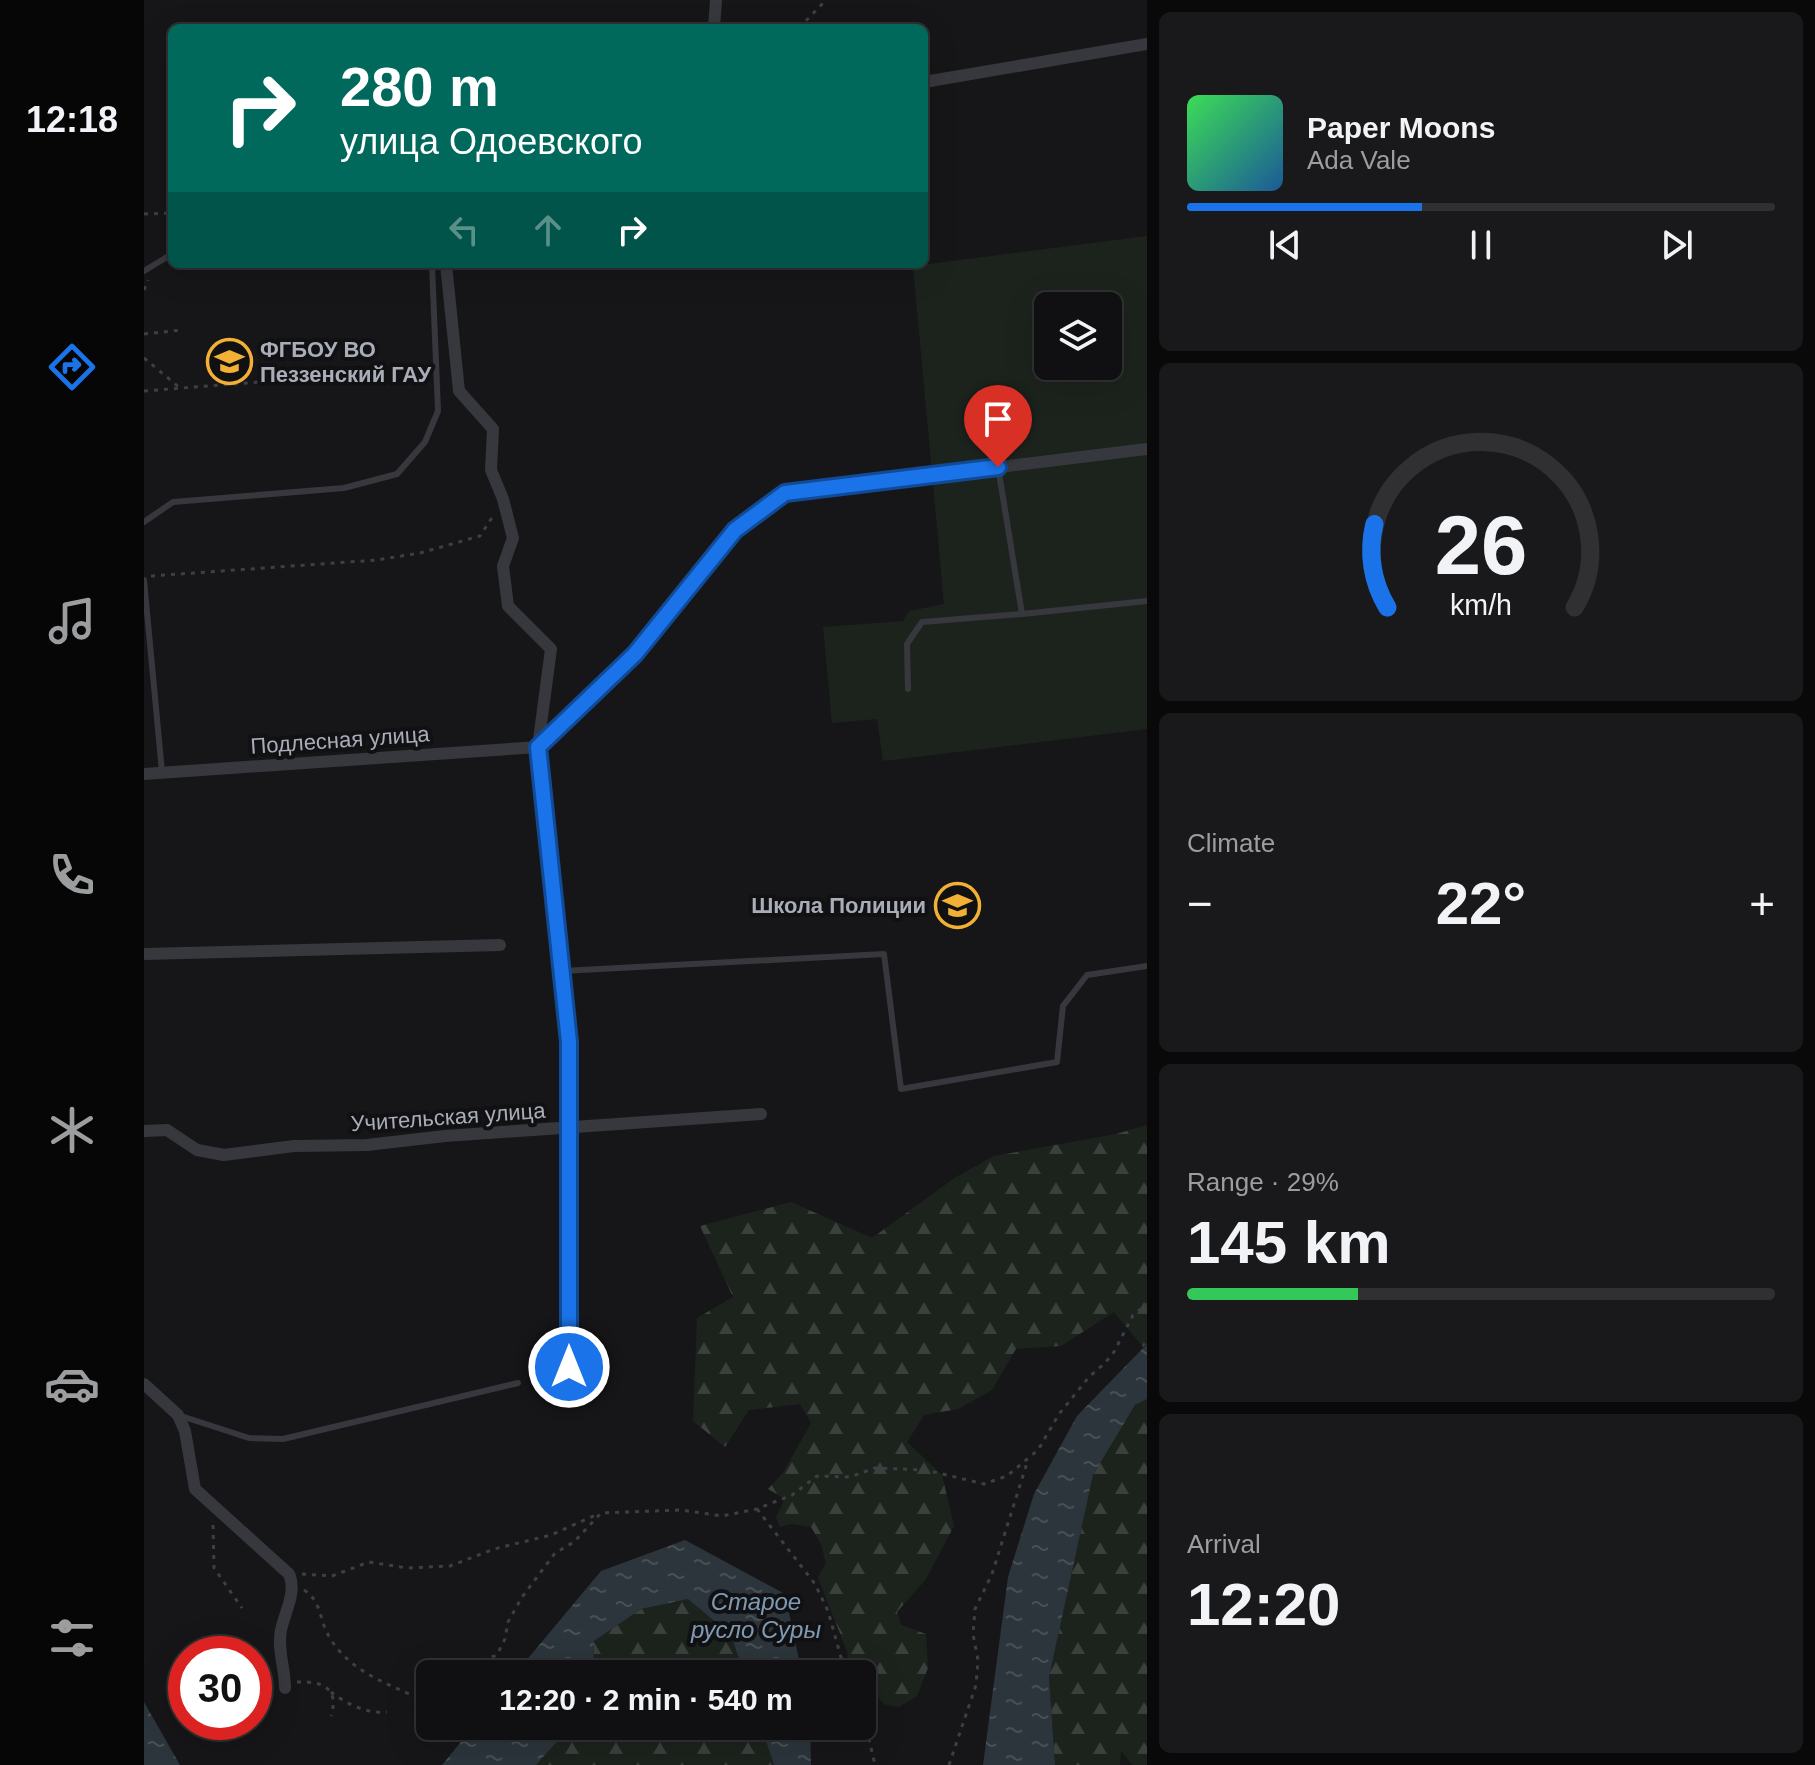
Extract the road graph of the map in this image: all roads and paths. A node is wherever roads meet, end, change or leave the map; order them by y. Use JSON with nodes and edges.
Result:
{"nodes":[{"id":1,"x":716,"y":0,"type":"edge"},
{"id":2,"x":826,"y":0,"type":"edge"},
{"id":3,"x":714,"y":24,"type":"edge"},
{"id":4,"x":803,"y":24,"type":"edge"},
{"id":5,"x":1147,"y":44,"type":"edge"},
{"id":6,"x":928,"y":81,"type":"edge"},
{"id":7,"x":168,"y":213,"type":"edge"},
{"id":8,"x":144,"y":214,"type":"edge"},
{"id":9,"x":168,"y":256,"type":"edge"},
{"id":10,"x":432,"y":268,"type":"edge"},
{"id":11,"x":446,"y":268,"type":"edge"},
{"id":12,"x":144,"y":271,"type":"edge"},
{"id":13,"x":182,"y":330,"type":"dead end"},
{"id":14,"x":144,"y":334,"type":"edge"},
{"id":15,"x":144,"y":358,"type":"edge"},
{"id":16,"x":436,"y":368,"type":"junction"},
{"id":17,"x":180,"y":388,"type":"junction"},
{"id":18,"x":144,"y":391,"type":"edge"},
{"id":19,"x":1147,"y":449,"type":"edge"},
{"id":20,"x":998,"y":467,"type":"junction"},
{"id":21,"x":503,"y":499,"type":"junction"},
{"id":22,"x":144,"y":522,"type":"edge"},
{"id":23,"x":144,"y":578,"type":"edge"},
{"id":24,"x":1147,"y":601,"type":"edge"},
{"id":25,"x":1022,"y":614,"type":"junction"},
{"id":26,"x":908,"y":689,"type":"dead end"},
{"id":27,"x":538,"y":747,"type":"junction"},
{"id":28,"x":162,"y":772,"type":"junction"},
{"id":29,"x":144,"y":774,"type":"edge"},
{"id":30,"x":500,"y":945,"type":"dead end"},
{"id":31,"x":144,"y":954,"type":"edge"},
{"id":32,"x":1147,"y":966,"type":"edge"},
{"id":33,"x":562,"y":971,"type":"junction"},
{"id":34,"x":761,"y":1114,"type":"dead end"},
{"id":35,"x":569,"y":1129,"type":"junction"},
{"id":36,"x":144,"y":1131,"type":"edge"},
{"id":37,"x":1147,"y":1304,"type":"edge"},
{"id":38,"x":569,"y":1367,"type":"dead end"},
{"id":39,"x":518,"y":1383,"type":"dead end"},
{"id":40,"x":144,"y":1384,"type":"edge"},
{"id":41,"x":178,"y":1415,"type":"junction"},
{"id":42,"x":1028,"y":1460,"type":"junction"},
{"id":43,"x":210,"y":1502,"type":"junction"},
{"id":44,"x":757,"y":1509,"type":"junction"},
{"id":45,"x":601,"y":1513,"type":"junction"},
{"id":46,"x":291,"y":1579,"type":"junction"},
{"id":47,"x":242,"y":1608,"type":"dead end"},
{"id":48,"x":483,"y":1660,"type":"edge"},
{"id":49,"x":842,"y":1660,"type":"edge"},
{"id":50,"x":285,"y":1667,"type":"junction"},
{"id":51,"x":285,"y":1688,"type":"dead end"},
{"id":52,"x":331,"y":1692,"type":"junction"},
{"id":53,"x":416,"y":1697,"type":"edge"},
{"id":54,"x":387,"y":1712,"type":"dead end"},
{"id":55,"x":331,"y":1716,"type":"dead end"},
{"id":56,"x":869,"y":1740,"type":"edge"},
{"id":57,"x":875,"y":1765,"type":"edge"},
{"id":58,"x":949,"y":1765,"type":"edge"}],
"edges":[{"from":1,"to":3,"type":"street"},
{"from":2,"to":4,"type":"path"},
{"from":5,"to":6,"type":"street"},
{"from":7,"to":8,"type":"path"},
{"from":9,"to":12,"type":"lane"},
{"from":10,"to":16,"type":"lane"},
{"from":11,"to":21,"type":"street"},
{"from":13,"to":14,"type":"path"},
{"from":15,"to":17,"type":"path"},
{"from":16,"to":17,"type":"path"},
{"from":16,"to":22,"type":"lane"},
{"from":17,"to":18,"type":"path"},
{"from":19,"to":20,"type":"street"},
{"from":20,"to":25,"type":"lane"},
{"from":20,"to":27,"type":"street"},
{"from":21,"to":23,"type":"path"},
{"from":21,"to":27,"type":"street"},
{"from":23,"to":28,"type":"lane"},
{"from":24,"to":25,"type":"lane"},
{"from":25,"to":26,"type":"lane"},
{"from":27,"to":28,"type":"street","name":"Подлесная улица"},
{"from":27,"to":33,"type":"street"},
{"from":28,"to":29,"type":"street","name":"Подлесная улица"},
{"from":30,"to":31,"type":"street"},
{"from":32,"to":33,"type":"lane"},
{"from":33,"to":35,"type":"street"},
{"from":34,"to":35,"type":"street","name":"Учительская улица"},
{"from":35,"to":36,"type":"street","name":"Учительская улица"},
{"from":35,"to":38,"type":"street"},
{"from":37,"to":42,"type":"path"},
{"from":39,"to":41,"type":"lane"},
{"from":40,"to":41,"type":"street"},
{"from":41,"to":43,"type":"street"},
{"from":42,"to":44,"type":"path"},
{"from":42,"to":58,"type":"path"},
{"from":43,"to":46,"type":"street"},
{"from":43,"to":47,"type":"path"},
{"from":44,"to":45,"type":"path"},
{"from":44,"to":49,"type":"path"},
{"from":45,"to":46,"type":"path"},
{"from":45,"to":48,"type":"path"},
{"from":46,"to":50,"type":"street"},
{"from":46,"to":53,"type":"path"},
{"from":50,"to":51,"type":"street"},
{"from":50,"to":52,"type":"path"},
{"from":52,"to":54,"type":"path"},
{"from":52,"to":55,"type":"path"},
{"from":56,"to":57,"type":"path"}]}
